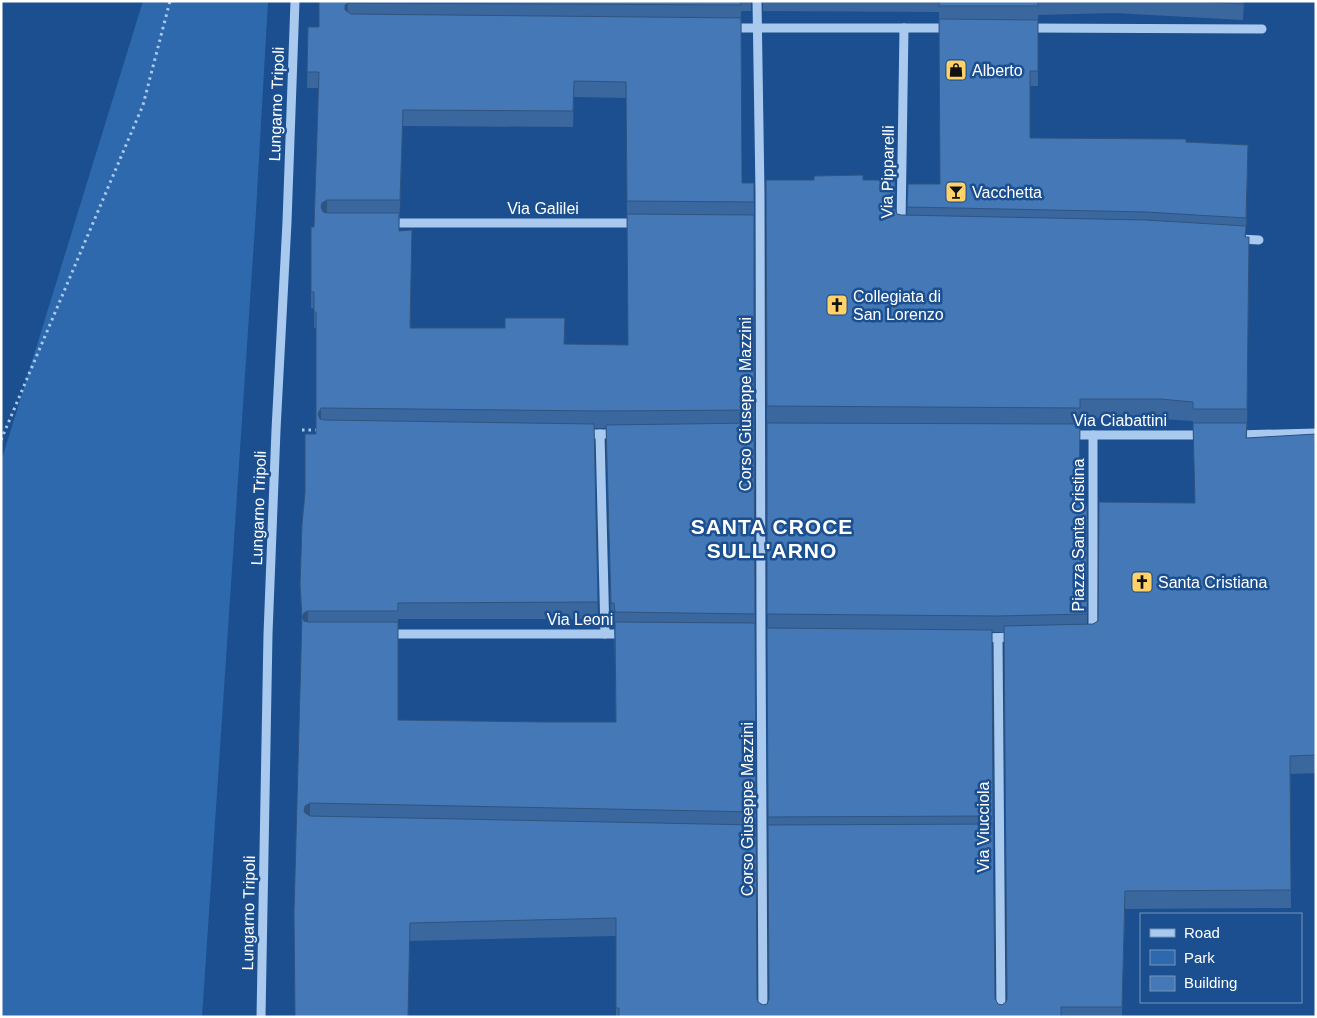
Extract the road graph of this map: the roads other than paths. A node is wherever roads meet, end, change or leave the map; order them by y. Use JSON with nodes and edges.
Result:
{"nodes":[{"id":1,"x":295,"y":1,"type":"edge"},
{"id":2,"x":757,"y":1,"type":"edge"},
{"id":3,"x":717,"y":28,"type":"edge"},
{"id":4,"x":757,"y":28,"type":"junction"},
{"id":5,"x":904,"y":28,"type":"junction"},
{"id":6,"x":958,"y":28,"type":"edge"},
{"id":7,"x":1017,"y":28,"type":"edge"},
{"id":8,"x":1262,"y":29,"type":"dead end"},
{"id":9,"x":374,"y":223,"type":"edge"},
{"id":10,"x":651,"y":224,"type":"edge"},
{"id":11,"x":750,"y":225,"type":"edge"},
{"id":12,"x":760,"y":225,"type":"junction"},
{"id":13,"x":911,"y":228,"type":"edge"},
{"id":14,"x":1230,"y":238,"type":"edge"},
{"id":15,"x":1259,"y":240,"type":"dead end"},
{"id":16,"x":750,"y":432,"type":"edge"},
{"id":17,"x":760,"y":432,"type":"junction"},
{"id":18,"x":770,"y":432,"type":"edge"},
{"id":19,"x":1316,"y":433,"type":"edge"},
{"id":20,"x":571,"y":434,"type":"edge"},
{"id":21,"x":600,"y":434,"type":"junction"},
{"id":22,"x":630,"y":434,"type":"edge"},
{"id":23,"x":1064,"y":435,"type":"edge"},
{"id":24,"x":1093,"y":435,"type":"junction"},
{"id":25,"x":1211,"y":435,"type":"edge"},
{"id":26,"x":1231,"y":435,"type":"edge"},
{"id":27,"x":380,"y":634,"type":"edge"},
{"id":28,"x":605,"y":634,"type":"junction"},
{"id":29,"x":634,"y":634,"type":"edge"},
{"id":30,"x":756,"y":635,"type":"junction"},
{"id":31,"x":770,"y":635,"type":"edge"},
{"id":32,"x":1088,"y":636,"type":"edge"},
{"id":33,"x":968,"y":637,"type":"edge"},
{"id":34,"x":1026,"y":637,"type":"edge"},
{"id":35,"x":998,"y":638,"type":"junction"},
{"id":36,"x":752,"y":837,"type":"edge"},
{"id":37,"x":772,"y":837,"type":"edge"},
{"id":38,"x":762,"y":838,"type":"junction"},
{"id":39,"x":261,"y":1017,"type":"edge"},
{"id":40,"x":764,"y":1017,"type":"edge"},
{"id":41,"x":1001,"y":1017,"type":"edge"}],
"edges":[{"from":1,"to":39,"type":"street","name":"Lungarno Tripoli"},
{"from":2,"to":4,"type":"street","name":"Corso Giuseppe Mazzini"},
{"from":3,"to":4,"type":"street"},
{"from":4,"to":5,"type":"street"},
{"from":4,"to":12,"type":"street","name":"Corso Giuseppe Mazzini"},
{"from":5,"to":6,"type":"street"},
{"from":5,"to":13,"type":"street","name":"Via Pipparelli"},
{"from":7,"to":8,"type":"street"},
{"from":9,"to":10,"type":"street","name":"Via Galilei"},
{"from":11,"to":12,"type":"street"},
{"from":12,"to":17,"type":"street","name":"Corso Giuseppe Mazzini"},
{"from":14,"to":15,"type":"street"},
{"from":16,"to":17,"type":"street"},
{"from":17,"to":18,"type":"street"},
{"from":17,"to":30,"type":"street","name":"Corso Giuseppe Mazzini"},
{"from":19,"to":26,"type":"street"},
{"from":20,"to":21,"type":"street"},
{"from":21,"to":22,"type":"street"},
{"from":21,"to":28,"type":"street"},
{"from":23,"to":24,"type":"street","name":"Via Ciabattini"},
{"from":24,"to":25,"type":"street","name":"Via Ciabattini"},
{"from":24,"to":32,"type":"street","name":"Piazza Santa Cristina"},
{"from":27,"to":28,"type":"street","name":"Via Leoni"},
{"from":28,"to":29,"type":"street","name":"Via Leoni"},
{"from":30,"to":31,"type":"street"},
{"from":30,"to":38,"type":"street","name":"Corso Giuseppe Mazzini"},
{"from":33,"to":35,"type":"street"},
{"from":34,"to":35,"type":"street"},
{"from":35,"to":41,"type":"street","name":"Via Viucciola"},
{"from":36,"to":38,"type":"street"},
{"from":37,"to":38,"type":"street"},
{"from":38,"to":40,"type":"street","name":"Corso Giuseppe Mazzini"}]}
